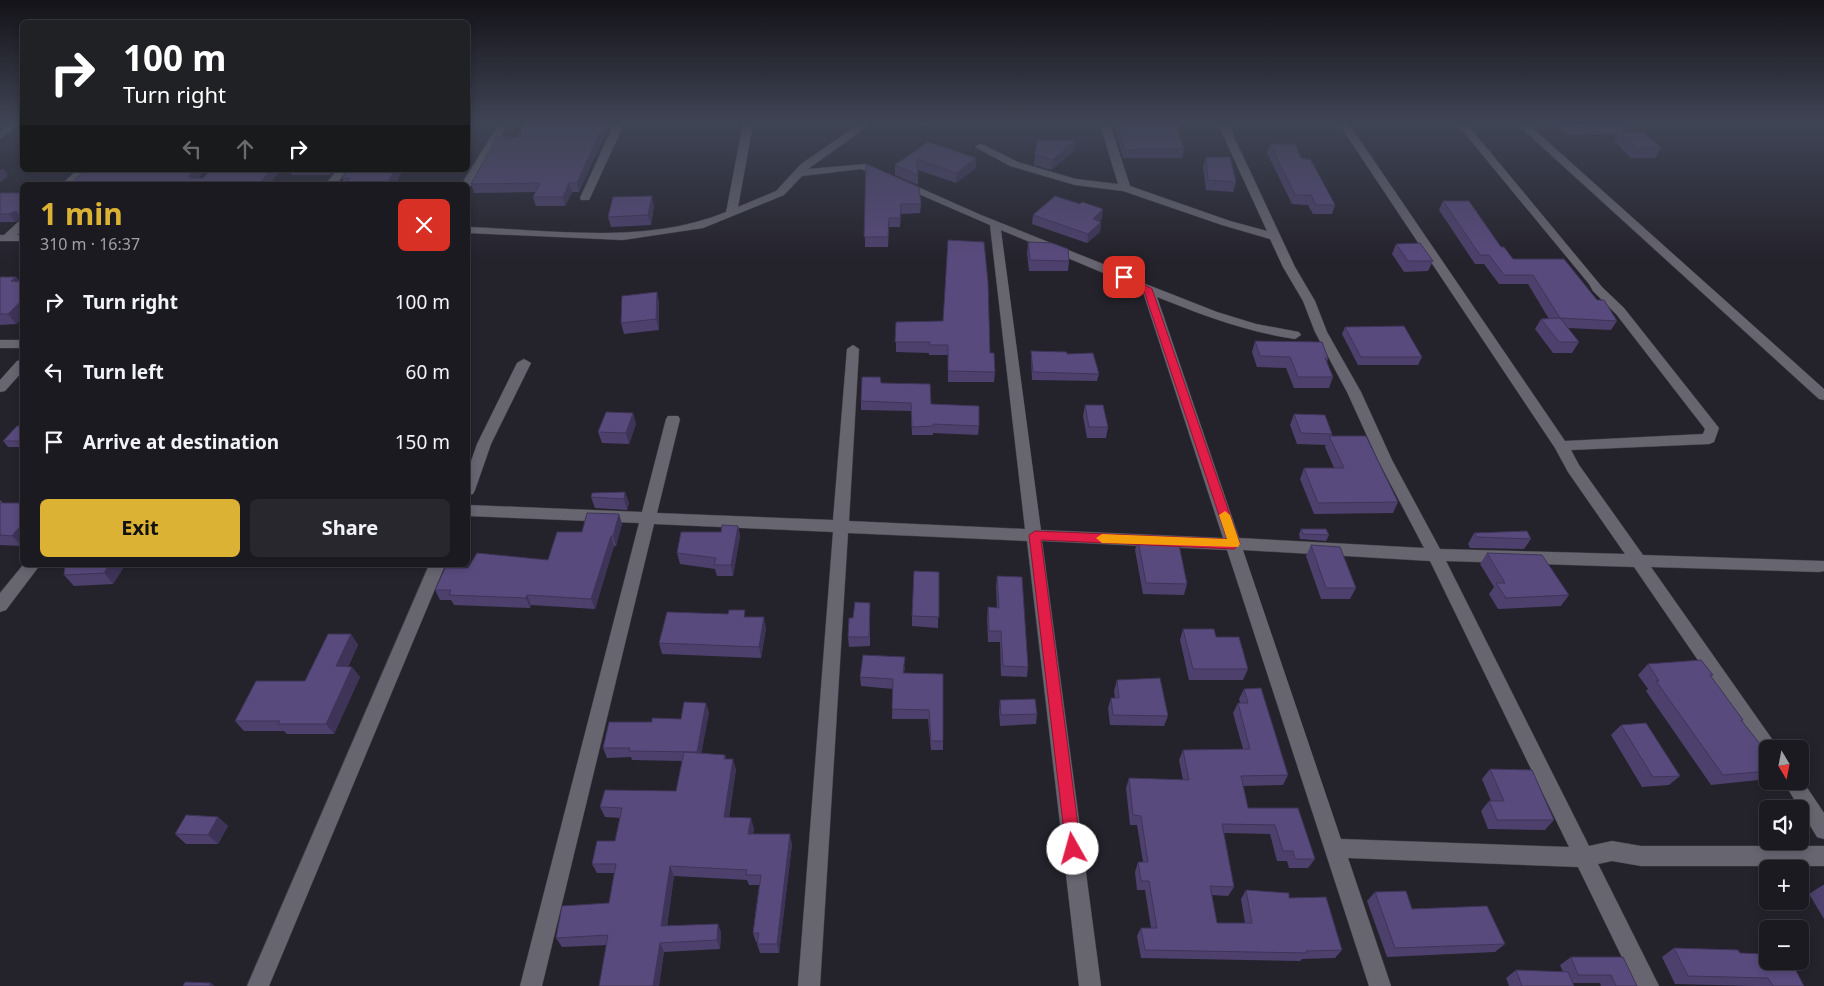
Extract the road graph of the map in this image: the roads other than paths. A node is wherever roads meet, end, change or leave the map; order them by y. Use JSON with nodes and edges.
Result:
{"nodes":[{"id":1,"x":475,"y":170,"type":"edge"},
{"id":2,"x":598,"y":170,"type":"edge"},
{"id":3,"x":740,"y":170,"type":"edge"},
{"id":4,"x":803,"y":170,"type":"edge"},
{"id":5,"x":826,"y":170,"type":"edge"},
{"id":6,"x":871,"y":170,"type":"edge"},
{"id":7,"x":1034,"y":170,"type":"edge"},
{"id":8,"x":1119,"y":170,"type":"edge"},
{"id":9,"x":1245,"y":170,"type":"edge"},
{"id":10,"x":1375,"y":170,"type":"edge"},
{"id":11,"x":1500,"y":170,"type":"edge"},
{"id":12,"x":1573,"y":170,"type":"edge"},
{"id":13,"x":81,"y":172,"type":"edge"},
{"id":14,"x":340,"y":172,"type":"edge"},
{"id":15,"x":799,"y":173,"type":"junction"},
{"id":16,"x":69,"y":182,"type":"edge"},
{"id":17,"x":332,"y":182,"type":"edge"},
{"id":18,"x":468,"y":182,"type":"edge"},
{"id":19,"x":1125,"y":188,"type":"junction"},
{"id":20,"x":585,"y":198,"type":"dead end"},
{"id":21,"x":732,"y":213,"type":"junction"},
{"id":22,"x":995,"y":223,"type":"junction"},
{"id":23,"x":20,"y":225,"type":"edge"},
{"id":24,"x":470,"y":230,"type":"edge"},
{"id":25,"x":1276,"y":237,"type":"junction"},
{"id":26,"x":3,"y":238,"type":"edge"},
{"id":27,"x":20,"y":238,"type":"edge"},
{"id":28,"x":1148,"y":289,"type":"junction"},
{"id":29,"x":1295,"y":335,"type":"dead end"},
{"id":30,"x":0,"y":344,"type":"edge"},
{"id":31,"x":20,"y":344,"type":"edge"},
{"id":32,"x":853,"y":349,"type":"dead end"},
{"id":33,"x":524,"y":363,"type":"dead end"},
{"id":34,"x":20,"y":366,"type":"edge"},
{"id":35,"x":0,"y":388,"type":"edge"},
{"id":36,"x":1824,"y":396,"type":"edge"},
{"id":37,"x":673,"y":419,"type":"dead end"},
{"id":38,"x":1561,"y":446,"type":"junction"},
{"id":39,"x":470,"y":484,"type":"edge"},
{"id":40,"x":470,"y":510,"type":"edge"},
{"id":41,"x":649,"y":517,"type":"junction"},
{"id":42,"x":840,"y":526,"type":"junction"},
{"id":43,"x":1035,"y":535,"type":"junction"},
{"id":44,"x":1234,"y":544,"type":"junction"},
{"id":45,"x":1435,"y":556,"type":"junction"},
{"id":46,"x":1638,"y":560,"type":"junction"},
{"id":47,"x":1819,"y":566,"type":"dead end"},
{"id":48,"x":30,"y":567,"type":"edge"},
{"id":49,"x":436,"y":567,"type":"edge"},
{"id":50,"x":0,"y":606,"type":"edge"},
{"id":51,"x":1764,"y":740,"type":"edge"},
{"id":52,"x":1798,"y":790,"type":"edge"},
{"id":53,"x":1824,"y":830,"type":"edge"},
{"id":54,"x":1333,"y":848,"type":"junction"},
{"id":55,"x":1824,"y":856,"type":"edge"},
{"id":56,"x":1585,"y":857,"type":"junction"},
{"id":57,"x":258,"y":986,"type":"edge"},
{"id":58,"x":531,"y":986,"type":"edge"},
{"id":59,"x":809,"y":986,"type":"edge"},
{"id":60,"x":1090,"y":986,"type":"edge"},
{"id":61,"x":1380,"y":986,"type":"edge"},
{"id":62,"x":1648,"y":986,"type":"edge"}],
"edges":[{"from":1,"to":18,"type":"street"},
{"from":2,"to":20,"type":"street"},
{"from":3,"to":21,"type":"street"},
{"from":4,"to":15,"type":"street"},
{"from":5,"to":15,"type":"street"},
{"from":6,"to":22,"type":"street"},
{"from":7,"to":19,"type":"street"},
{"from":8,"to":19,"type":"street"},
{"from":9,"to":25,"type":"street"},
{"from":10,"to":38,"type":"street"},
{"from":11,"to":38,"type":"street"},
{"from":12,"to":36,"type":"street"},
{"from":13,"to":16,"type":"street"},
{"from":14,"to":17,"type":"street"},
{"from":15,"to":21,"type":"street"},
{"from":19,"to":25,"type":"street"},
{"from":21,"to":24,"type":"street"},
{"from":22,"to":28,"type":"street"},
{"from":22,"to":43,"type":"street"},
{"from":23,"to":26,"type":"street"},
{"from":25,"to":45,"type":"street"},
{"from":26,"to":27,"type":"street"},
{"from":28,"to":29,"type":"street"},
{"from":28,"to":44,"type":"street"},
{"from":30,"to":31,"type":"street"},
{"from":32,"to":42,"type":"street"},
{"from":33,"to":39,"type":"street"},
{"from":34,"to":35,"type":"street"},
{"from":37,"to":41,"type":"street"},
{"from":38,"to":46,"type":"street"},
{"from":40,"to":41,"type":"street"},
{"from":41,"to":42,"type":"street"},
{"from":41,"to":58,"type":"street"},
{"from":42,"to":43,"type":"street"},
{"from":42,"to":59,"type":"street"},
{"from":43,"to":44,"type":"street"},
{"from":43,"to":60,"type":"street"},
{"from":44,"to":45,"type":"street"},
{"from":44,"to":54,"type":"street"},
{"from":45,"to":46,"type":"street"},
{"from":45,"to":56,"type":"street"},
{"from":46,"to":47,"type":"street"},
{"from":46,"to":51,"type":"street"},
{"from":48,"to":50,"type":"street"},
{"from":49,"to":57,"type":"street"},
{"from":52,"to":53,"type":"street"},
{"from":54,"to":56,"type":"street"},
{"from":54,"to":61,"type":"street"},
{"from":55,"to":56,"type":"street"},
{"from":56,"to":62,"type":"street"}]}
